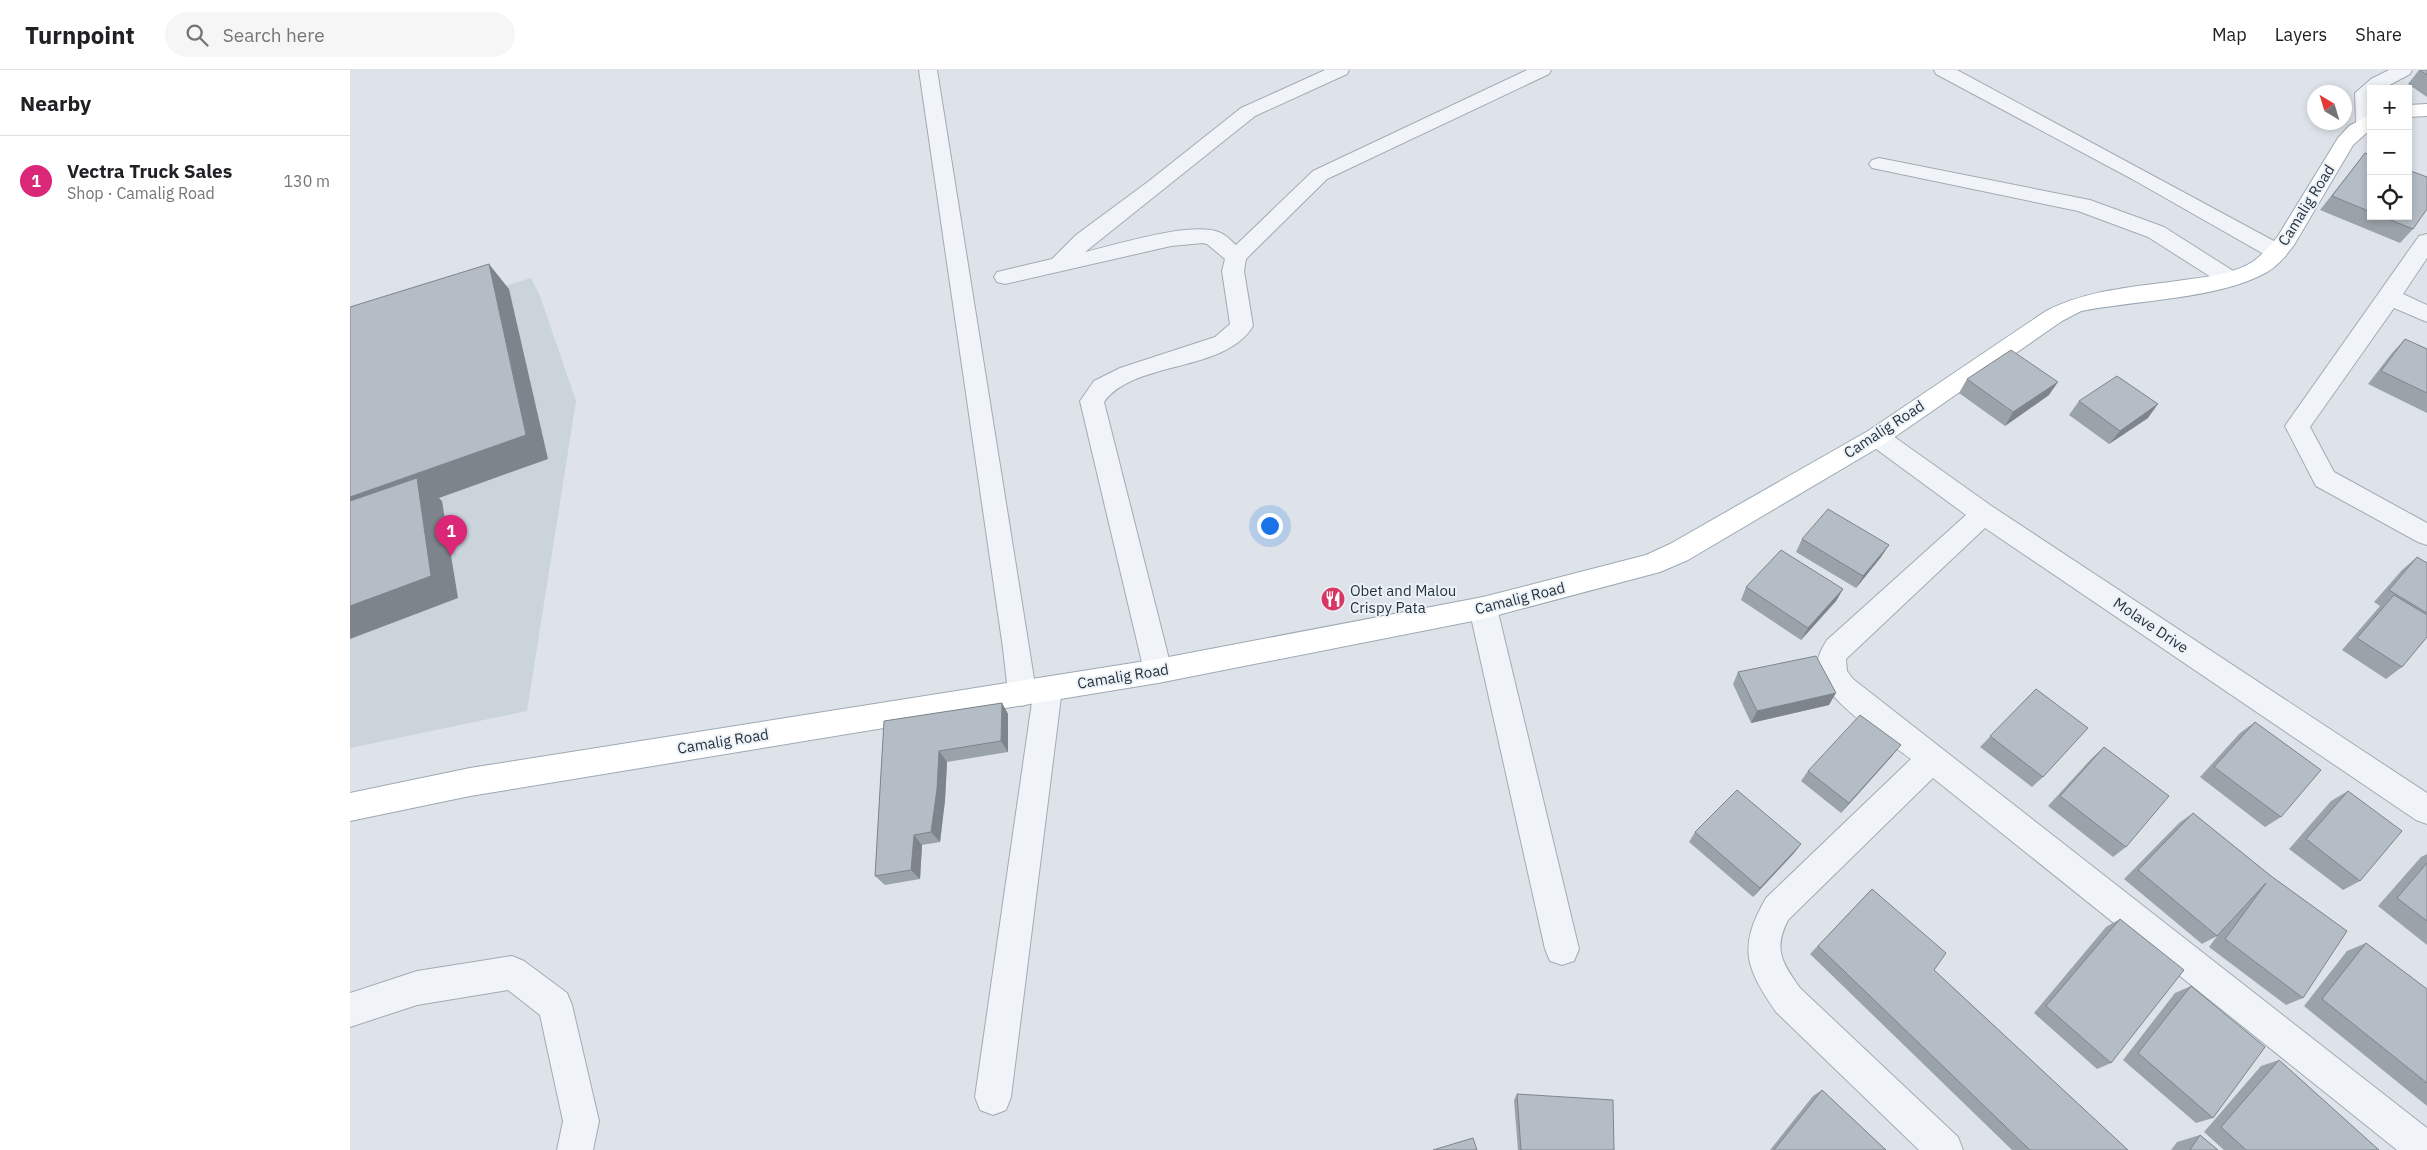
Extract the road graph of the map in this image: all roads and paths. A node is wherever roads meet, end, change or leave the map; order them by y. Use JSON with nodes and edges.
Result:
{"nodes":[{"id":1,"x":928,"y":70,"type":"edge"},
{"id":2,"x":1340,"y":70,"type":"edge"},
{"id":3,"x":1542,"y":70,"type":"edge"},
{"id":4,"x":1943,"y":70,"type":"edge"},
{"id":5,"x":2403,"y":70,"type":"edge"},
{"id":6,"x":2375,"y":85,"type":"edge"},
{"id":7,"x":2367,"y":91,"type":"edge"},
{"id":8,"x":2427,"y":110,"type":"edge"},
{"id":9,"x":2412,"y":111,"type":"edge"},
{"id":10,"x":2367,"y":112,"type":"edge"},
{"id":11,"x":2367,"y":122,"type":"edge"},
{"id":12,"x":1879,"y":164,"type":"dead end"},
{"id":13,"x":2427,"y":241,"type":"edge"},
{"id":14,"x":2277,"y":252,"type":"junction"},
{"id":15,"x":1236,"y":256,"type":"junction"},
{"id":16,"x":1059,"y":265,"type":"junction"},
{"id":17,"x":1004,"y":277,"type":"dead end"},
{"id":18,"x":2230,"y":279,"type":"junction"},
{"id":19,"x":2390,"y":297,"type":"junction"},
{"id":20,"x":2427,"y":314,"type":"edge"},
{"id":21,"x":1876,"y":437,"type":"junction"},
{"id":22,"x":1984,"y":514,"type":"junction"},
{"id":23,"x":2427,"y":535,"type":"edge"},
{"id":24,"x":1483,"y":608,"type":"junction"},
{"id":25,"x":1158,"y":671,"type":"junction"},
{"id":26,"x":1035,"y":691,"type":"junction"},
{"id":27,"x":1932,"y":759,"type":"junction"},
{"id":28,"x":350,"y":807,"type":"edge"},
{"id":29,"x":2427,"y":810,"type":"edge"},
{"id":30,"x":1562,"y":949,"type":"dead end"},
{"id":31,"x":350,"y":1010,"type":"edge"},
{"id":32,"x":993,"y":1097,"type":"dead end"},
{"id":33,"x":575,"y":1150,"type":"edge"},
{"id":34,"x":1945,"y":1150,"type":"edge"},
{"id":35,"x":2426,"y":1150,"type":"edge"}],
"edges":[{"from":1,"to":26,"type":"street"},
{"from":2,"to":16,"type":"street"},
{"from":3,"to":15,"type":"street"},
{"from":4,"to":14,"type":"street"},
{"from":5,"to":6,"type":"street"},
{"from":7,"to":10,"type":"street"},
{"from":8,"to":9,"type":"main road"},
{"from":11,"to":14,"type":"main road","name":"Camalig Road"},
{"from":12,"to":18,"type":"street"},
{"from":13,"to":19,"type":"street"},
{"from":14,"to":18,"type":"main road","name":"Camalig Road"},
{"from":15,"to":16,"type":"street"},
{"from":15,"to":25,"type":"street"},
{"from":16,"to":17,"type":"street"},
{"from":18,"to":21,"type":"main road","name":"Camalig Road"},
{"from":19,"to":20,"type":"street"},
{"from":19,"to":23,"type":"street"},
{"from":21,"to":22,"type":"street","name":"Molave Drive"},
{"from":21,"to":24,"type":"main road","name":"Camalig Road"},
{"from":22,"to":27,"type":"street"},
{"from":22,"to":29,"type":"street","name":"Molave Drive"},
{"from":24,"to":25,"type":"main road","name":"Camalig Road"},
{"from":24,"to":30,"type":"street"},
{"from":25,"to":26,"type":"main road","name":"Camalig Road"},
{"from":26,"to":28,"type":"main road","name":"Camalig Road"},
{"from":26,"to":32,"type":"street"},
{"from":27,"to":34,"type":"street"},
{"from":27,"to":35,"type":"street"},
{"from":31,"to":33,"type":"street"}]}
